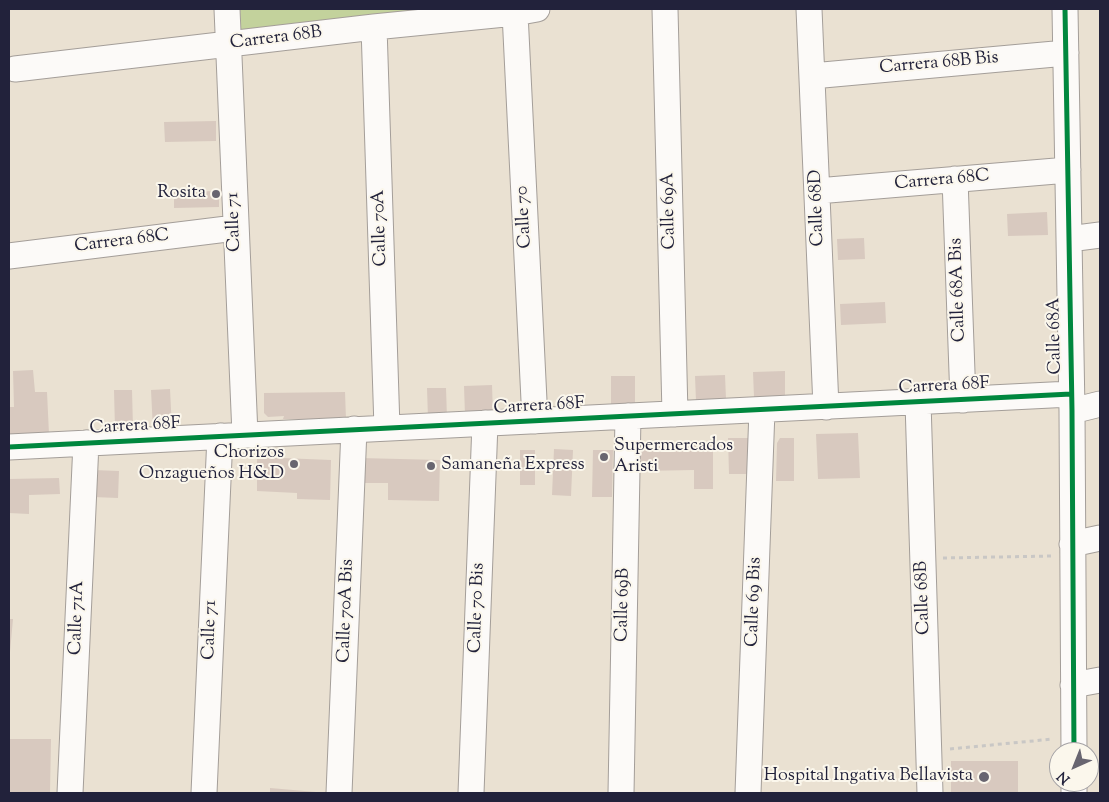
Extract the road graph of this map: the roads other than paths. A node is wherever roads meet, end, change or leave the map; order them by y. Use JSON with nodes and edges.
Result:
{"nodes":[{"id":1,"x":227,"y":9,"type":"edge"},
{"id":2,"x":665,"y":9,"type":"edge"},
{"id":3,"x":809,"y":9,"type":"edge"},
{"id":4,"x":1065,"y":9,"type":"edge"},
{"id":5,"x":526,"y":11,"type":"edge"},
{"id":6,"x":374,"y":27,"type":"junction"},
{"id":7,"x":228,"y":45,"type":"junction"},
{"id":8,"x":1066,"y":53,"type":"junction"},
{"id":9,"x":15,"y":69,"type":"dead end"},
{"id":10,"x":812,"y":76,"type":"junction"},
{"id":11,"x":1068,"y":170,"type":"junction"},
{"id":12,"x":955,"y":180,"type":"junction"},
{"id":13,"x":817,"y":191,"type":"junction"},
{"id":14,"x":235,"y":228,"type":"junction"},
{"id":15,"x":1100,"y":235,"type":"edge"},
{"id":16,"x":1069,"y":239,"type":"junction"},
{"id":17,"x":9,"y":256,"type":"edge"},
{"id":18,"x":963,"y":400,"type":"junction"},
{"id":19,"x":918,"y":402,"type":"junction"},
{"id":20,"x":1071,"y":403,"type":"junction"},
{"id":21,"x":1100,"y":404,"type":"edge"},
{"id":22,"x":826,"y":407,"type":"junction"},
{"id":23,"x":762,"y":410,"type":"junction"},
{"id":24,"x":675,"y":414,"type":"junction"},
{"id":25,"x":628,"y":416,"type":"junction"},
{"id":26,"x":535,"y":421,"type":"junction"},
{"id":27,"x":485,"y":423,"type":"junction"},
{"id":28,"x":388,"y":428,"type":"junction"},
{"id":29,"x":354,"y":429,"type":"junction"},
{"id":30,"x":245,"y":435,"type":"junction"},
{"id":31,"x":220,"y":436,"type":"junction"},
{"id":32,"x":86,"y":443,"type":"junction"},
{"id":33,"x":9,"y":446,"type":"edge"},
{"id":34,"x":1100,"y":538,"type":"edge"},
{"id":35,"x":1072,"y":550,"type":"junction"},
{"id":36,"x":1100,"y":680,"type":"edge"},
{"id":37,"x":1073,"y":685,"type":"junction"},
{"id":38,"x":1074,"y":742,"type":"edge"},
{"id":39,"x":70,"y":793,"type":"edge"},
{"id":40,"x":204,"y":793,"type":"edge"},
{"id":41,"x":339,"y":793,"type":"edge"},
{"id":42,"x":471,"y":793,"type":"edge"},
{"id":43,"x":622,"y":793,"type":"edge"},
{"id":44,"x":748,"y":793,"type":"edge"},
{"id":45,"x":930,"y":793,"type":"edge"}],
"edges":[{"from":1,"to":7,"type":"street","name":"Calle 71"},
{"from":2,"to":24,"type":"street","name":"Calle 69A"},
{"from":3,"to":10,"type":"street","name":"Calle 68D"},
{"from":4,"to":8,"type":"street","name":"Calle 68A"},
{"from":5,"to":6,"type":"street","name":"Carrera 68B"},
{"from":5,"to":26,"type":"street","name":"Calle 70"},
{"from":6,"to":7,"type":"street","name":"Carrera 68B"},
{"from":6,"to":28,"type":"street","name":"Calle 70A"},
{"from":7,"to":9,"type":"street","name":"Carrera 68B"},
{"from":7,"to":14,"type":"street","name":"Calle 71"},
{"from":8,"to":10,"type":"street","name":"Carrera 68B Bis"},
{"from":8,"to":11,"type":"street","name":"Calle 68A"},
{"from":10,"to":13,"type":"street","name":"Calle 68D"},
{"from":11,"to":12,"type":"street","name":"Carrera 68C"},
{"from":11,"to":16,"type":"street","name":"Calle 68A"},
{"from":12,"to":13,"type":"street","name":"Carrera 68C"},
{"from":12,"to":18,"type":"street","name":"Calle 68A Bis"},
{"from":13,"to":22,"type":"street","name":"Calle 68D"},
{"from":14,"to":17,"type":"street","name":"Carrera 68C"},
{"from":14,"to":30,"type":"street","name":"Calle 71"},
{"from":15,"to":16,"type":"street"},
{"from":16,"to":20,"type":"street","name":"Calle 68A"},
{"from":18,"to":19,"type":"street","name":"Carrera 68F"},
{"from":18,"to":20,"type":"street","name":"Carrera 68F"},
{"from":19,"to":22,"type":"street","name":"Carrera 68F"},
{"from":19,"to":45,"type":"street","name":"Calle 68B"},
{"from":20,"to":21,"type":"street","name":"Carrera 68F"},
{"from":20,"to":35,"type":"street","name":"Calle 68A"},
{"from":22,"to":23,"type":"street","name":"Carrera 68F"},
{"from":23,"to":24,"type":"street","name":"Carrera 68F"},
{"from":23,"to":44,"type":"street","name":"Calle 69 Bis"},
{"from":24,"to":25,"type":"street","name":"Carrera 68F"},
{"from":25,"to":26,"type":"street","name":"Carrera 68F"},
{"from":25,"to":43,"type":"street","name":"Calle 69B"},
{"from":26,"to":27,"type":"street","name":"Carrera 68F"},
{"from":27,"to":28,"type":"street","name":"Carrera 68F"},
{"from":27,"to":42,"type":"street","name":"Calle 70 Bis"},
{"from":28,"to":29,"type":"street","name":"Carrera 68F"},
{"from":29,"to":30,"type":"street","name":"Carrera 68F"},
{"from":29,"to":41,"type":"street","name":"Calle 70A Bis"},
{"from":30,"to":31,"type":"street","name":"Carrera 68F"},
{"from":31,"to":32,"type":"street","name":"Carrera 68F"},
{"from":31,"to":40,"type":"street","name":"Calle 71"},
{"from":32,"to":33,"type":"street","name":"Carrera 68F"},
{"from":32,"to":39,"type":"street","name":"Calle 71A"},
{"from":34,"to":35,"type":"street"},
{"from":35,"to":37,"type":"street","name":"Calle 68A"},
{"from":36,"to":37,"type":"street"},
{"from":37,"to":38,"type":"street","name":"Calle 68A"}]}
